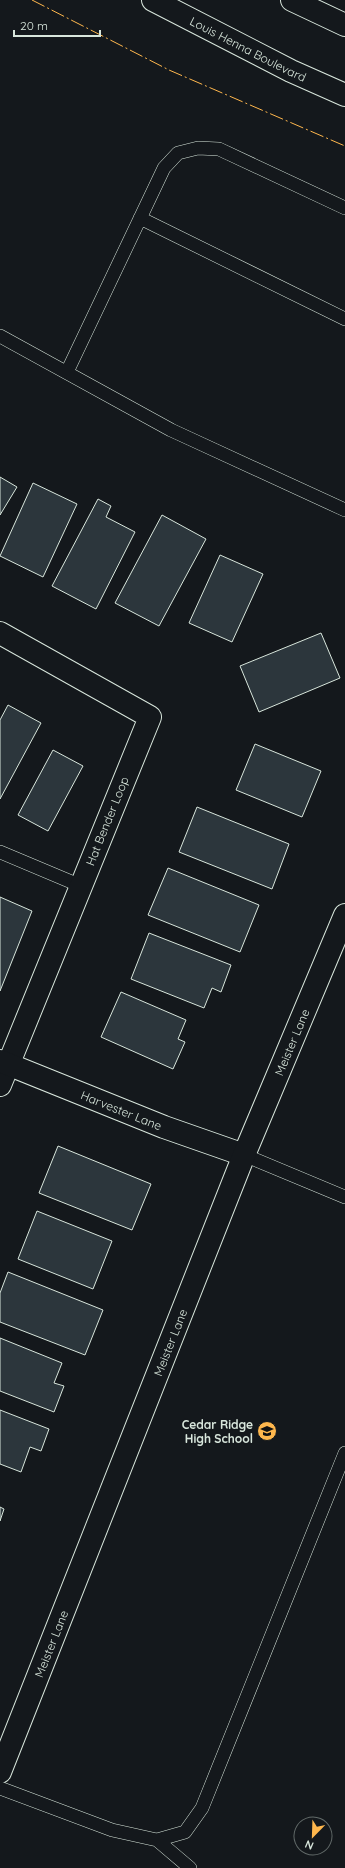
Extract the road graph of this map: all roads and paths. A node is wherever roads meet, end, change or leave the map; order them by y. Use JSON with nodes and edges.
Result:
{"nodes":[{"id":1,"x":153,"y":0,"type":"edge"},
{"id":2,"x":292,"y":0,"type":"edge"},
{"id":3,"x":345,"y":25,"type":"edge"},
{"id":4,"x":345,"y":95,"type":"edge"},
{"id":5,"x":345,"y":208,"type":"edge"},
{"id":6,"x":140,"y":218,"type":"junction"},
{"id":7,"x":345,"y":319,"type":"edge"},
{"id":8,"x":0,"y":336,"type":"edge"},
{"id":9,"x":67,"y":372,"type":"junction"},
{"id":10,"x":345,"y":510,"type":"edge"},
{"id":11,"x":0,"y":633,"type":"edge"},
{"id":12,"x":0,"y":852,"type":"edge"},
{"id":13,"x":81,"y":886,"type":"junction"},
{"id":14,"x":345,"y":915,"type":"edge"},
{"id":15,"x":4,"y":1062,"type":"edge"},
{"id":16,"x":0,"y":1085,"type":"edge"},
{"id":17,"x":244,"y":1155,"type":"junction"},
{"id":18,"x":345,"y":1197,"type":"edge"},
{"id":19,"x":345,"y":1453,"type":"edge"},
{"id":20,"x":0,"y":1772,"type":"edge"},
{"id":21,"x":0,"y":1788,"type":"edge"},
{"id":22,"x":158,"y":1840,"type":"junction"},
{"id":23,"x":190,"y":1868,"type":"edge"}],
"edges":[{"from":1,"to":4,"type":"main road","name":"Louis Henna Boulevard"},
{"from":2,"to":3,"type":"main road"},
{"from":5,"to":6,"type":"lane"},
{"from":6,"to":7,"type":"lane"},
{"from":6,"to":9,"type":"lane"},
{"from":8,"to":9,"type":"lane"},
{"from":9,"to":10,"type":"lane"},
{"from":11,"to":13,"type":"main road","name":"Hat Bender Loop"},
{"from":12,"to":13,"type":"lane"},
{"from":13,"to":15,"type":"main road","name":"Hat Bender Loop"},
{"from":14,"to":17,"type":"main road","name":"Meister Lane"},
{"from":15,"to":16,"type":"main road","name":"Hat Bender Loop"},
{"from":15,"to":17,"type":"main road","name":"Harvester Lane"},
{"from":17,"to":18,"type":"lane"},
{"from":17,"to":20,"type":"main road","name":"Meister Lane"},
{"from":19,"to":22,"type":"lane"},
{"from":21,"to":22,"type":"lane"},
{"from":22,"to":23,"type":"lane"}]}
